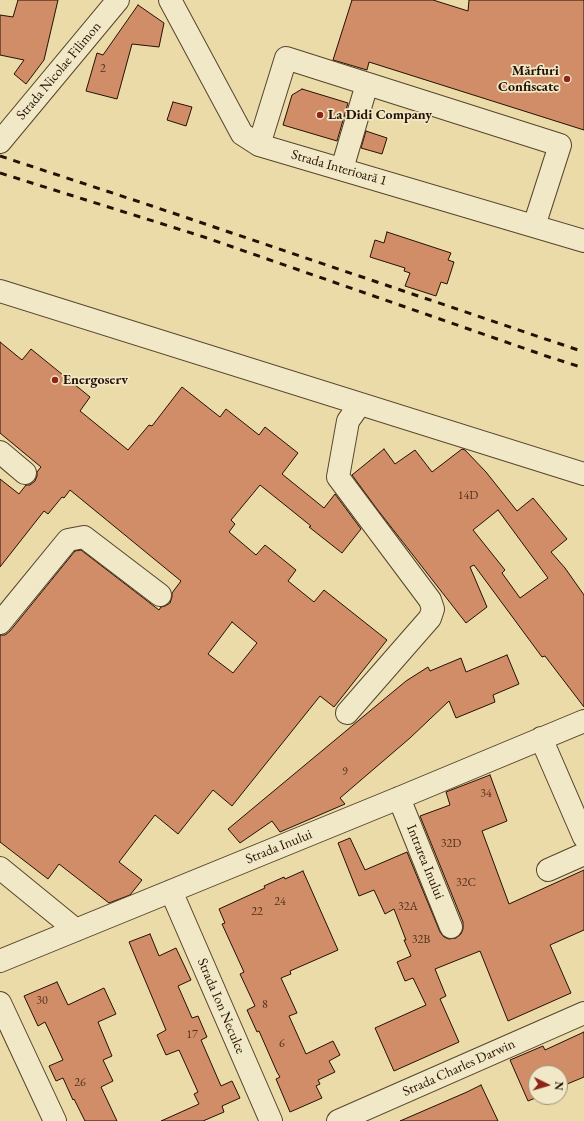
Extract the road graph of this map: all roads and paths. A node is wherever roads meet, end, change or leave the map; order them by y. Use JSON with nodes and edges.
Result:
{"nodes":[{"id":1,"x":118,"y":0,"type":"edge"},
{"id":2,"x":170,"y":0,"type":"edge"},
{"id":3,"x":367,"y":84,"type":"junction"},
{"id":4,"x":2,"y":132,"type":"edge"},
{"id":5,"x":259,"y":145,"type":"junction"},
{"id":6,"x":342,"y":169,"type":"junction"},
{"id":7,"x":534,"y":226,"type":"junction"},
{"id":8,"x":584,"y":241,"type":"edge"},
{"id":9,"x":0,"y":291,"type":"edge"},
{"id":10,"x":360,"y":404,"type":"junction"},
{"id":11,"x":0,"y":452,"type":"edge"},
{"id":12,"x":25,"y":473,"type":"dead end"},
{"id":13,"x":584,"y":474,"type":"edge"},
{"id":14,"x":160,"y":596,"type":"dead end"},
{"id":15,"x":0,"y":623,"type":"edge"},
{"id":16,"x":348,"y":713,"type":"dead end"},
{"id":17,"x":584,"y":720,"type":"edge"},
{"id":18,"x":549,"y":735,"type":"junction"},
{"id":19,"x":399,"y":798,"type":"junction"},
{"id":20,"x":584,"y":837,"type":"edge"},
{"id":21,"x":584,"y":854,"type":"edge"},
{"id":22,"x":0,"y":868,"type":"edge"},
{"id":23,"x":548,"y":870,"type":"dead end"},
{"id":24,"x":171,"y":891,"type":"junction"},
{"id":25,"x":451,"y":927,"type":"dead end"},
{"id":26,"x":76,"y":930,"type":"junction"},
{"id":27,"x":0,"y":962,"type":"edge"},
{"id":28,"x":0,"y":1003,"type":"edge"},
{"id":29,"x":582,"y":1014,"type":"edge"},
{"id":30,"x":55,"y":1121,"type":"edge"},
{"id":31,"x":271,"y":1121,"type":"edge"},
{"id":32,"x":338,"y":1121,"type":"edge"}],
"edges":[{"from":1,"to":4,"type":"street","name":"Strada Nicolae Filimon"},
{"from":2,"to":5,"type":"street","name":"Strada Interioară 1"},
{"from":3,"to":5,"type":"street"},
{"from":3,"to":6,"type":"street"},
{"from":3,"to":7,"type":"street"},
{"from":5,"to":6,"type":"street","name":"Strada Interioară 1"},
{"from":6,"to":7,"type":"street","name":"Strada Interioară 1"},
{"from":7,"to":8,"type":"street","name":"Strada Interioară 1"},
{"from":9,"to":10,"type":"street"},
{"from":10,"to":13,"type":"street"},
{"from":10,"to":16,"type":"street"},
{"from":11,"to":12,"type":"street"},
{"from":14,"to":15,"type":"street"},
{"from":17,"to":18,"type":"street","name":"Strada Inului"},
{"from":18,"to":19,"type":"street","name":"Strada Inului"},
{"from":18,"to":20,"type":"street"},
{"from":19,"to":24,"type":"street","name":"Strada Inului"},
{"from":19,"to":25,"type":"street","name":"Intrarea Inului"},
{"from":21,"to":23,"type":"street"},
{"from":22,"to":26,"type":"street"},
{"from":24,"to":26,"type":"street","name":"Strada Inului"},
{"from":24,"to":31,"type":"street","name":"Strada Ion Neculce"},
{"from":26,"to":27,"type":"street","name":"Strada Inului"},
{"from":28,"to":30,"type":"street"},
{"from":29,"to":32,"type":"street","name":"Strada Charles Darwin"}]}
